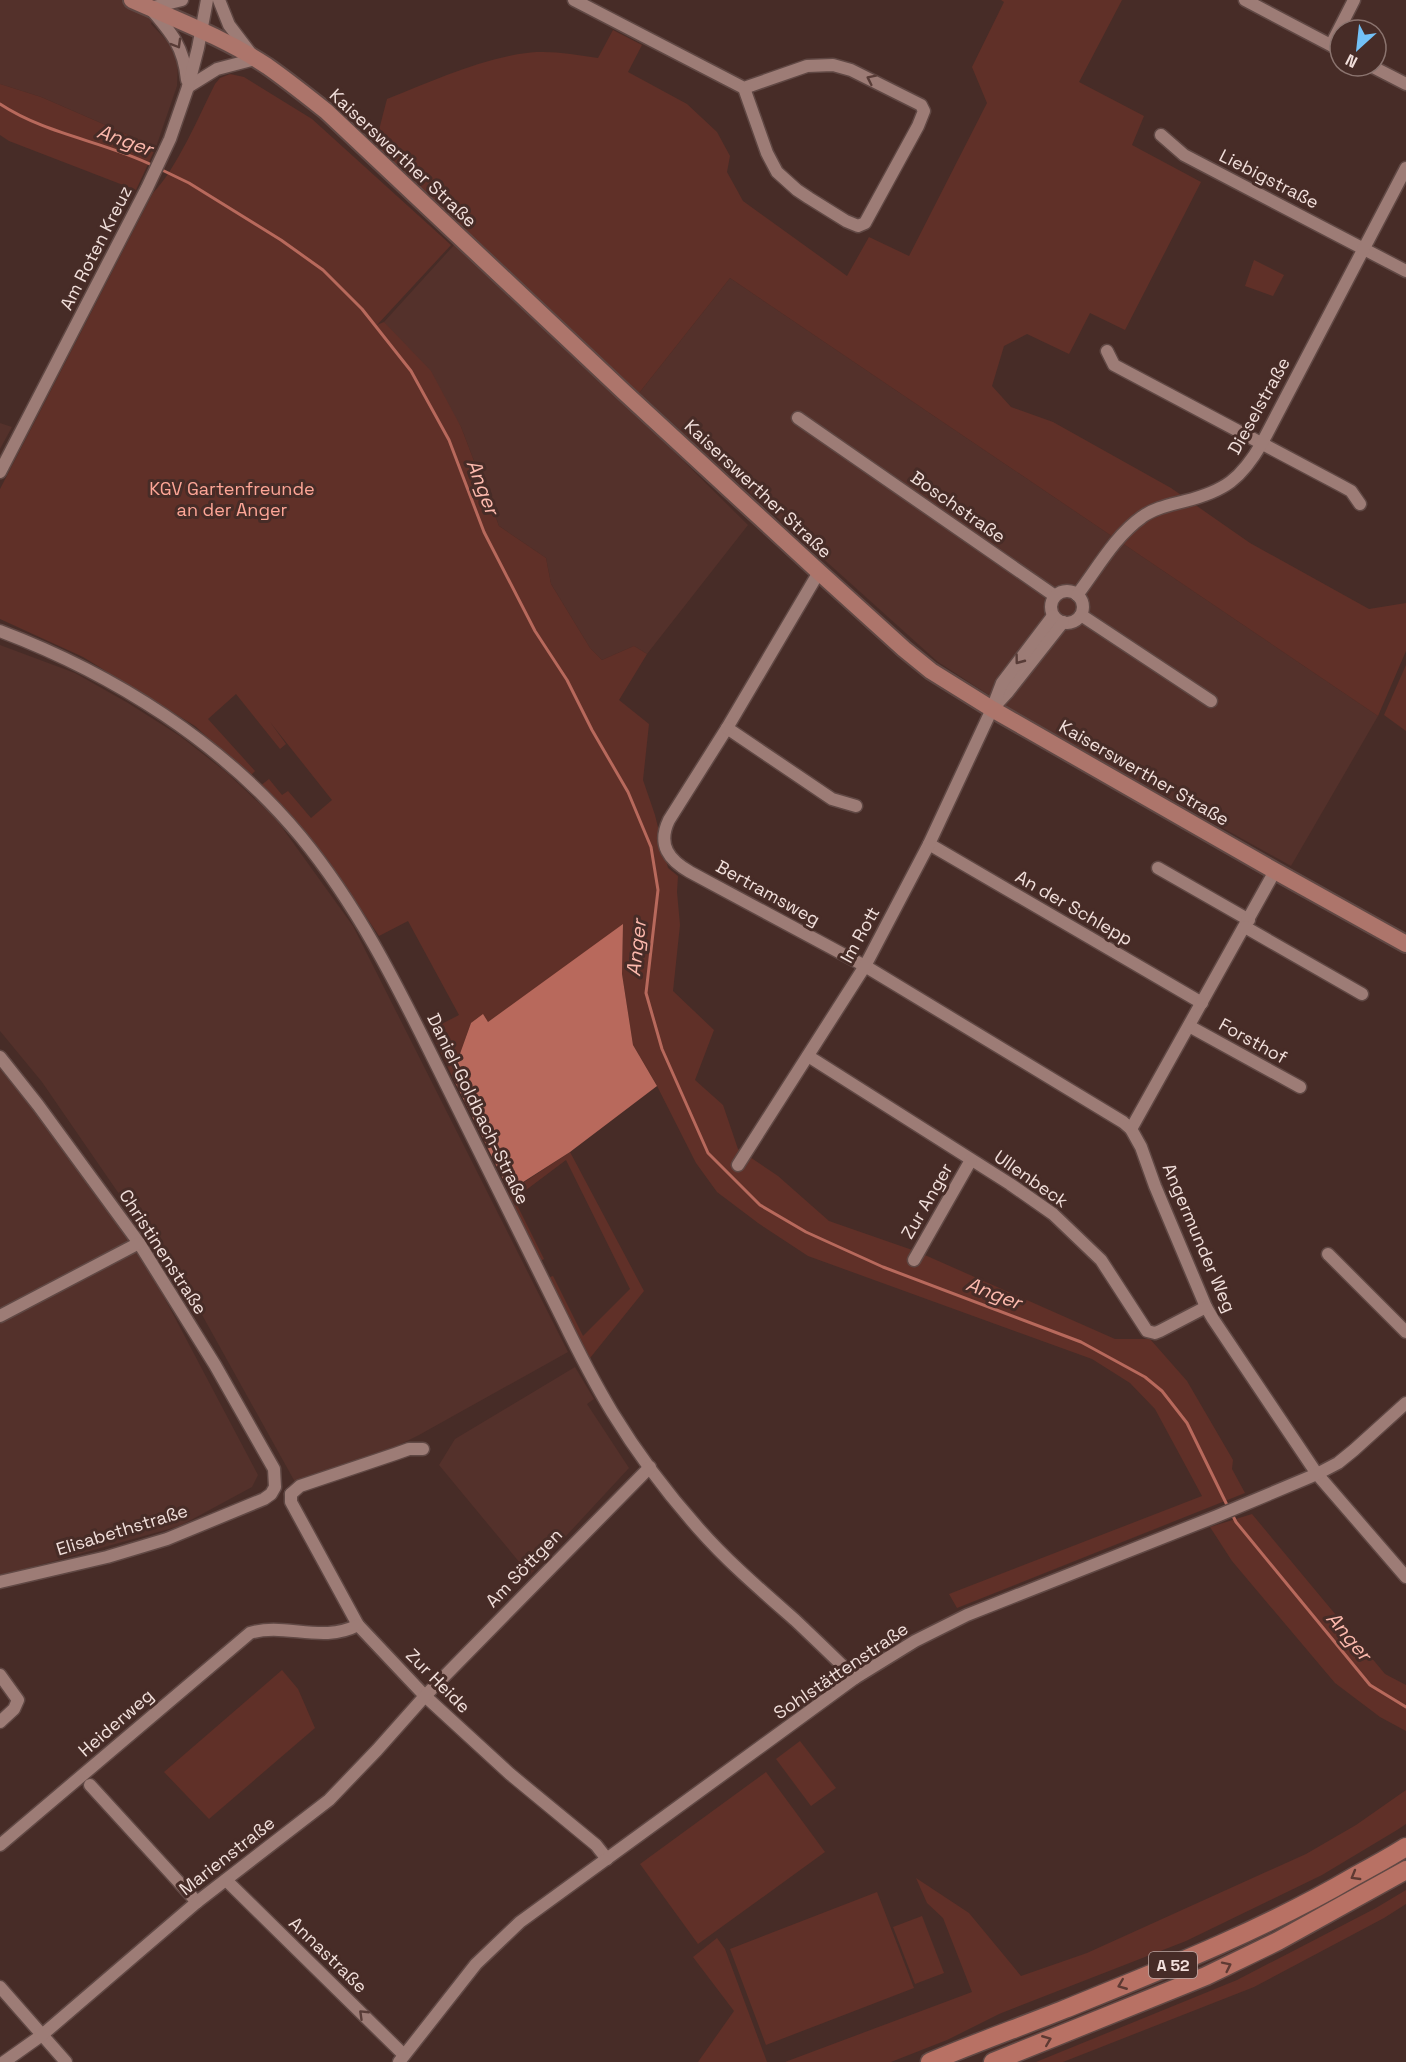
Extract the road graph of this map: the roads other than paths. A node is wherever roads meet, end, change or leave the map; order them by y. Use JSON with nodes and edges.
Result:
{"nodes":[{"id":1,"x":132,"y":0,"type":"edge"},
{"id":2,"x":182,"y":0,"type":"edge"},
{"id":3,"x":207,"y":0,"type":"edge"},
{"id":4,"x":219,"y":0,"type":"edge"},
{"id":5,"x":574,"y":0,"type":"edge"},
{"id":6,"x":1245,"y":0,"type":"edge"},
{"id":7,"x":1354,"y":0,"type":"edge"},
{"id":8,"x":150,"y":8,"type":"junction"},
{"id":9,"x":1347,"y":18,"type":"edge"},
{"id":10,"x":202,"y":31,"type":"junction"},
{"id":11,"x":1328,"y":43,"type":"edge"},
{"id":12,"x":255,"y":59,"type":"junction"},
{"id":13,"x":1388,"y":75,"type":"edge"},
{"id":14,"x":1406,"y":84,"type":"edge"},
{"id":15,"x":188,"y":87,"type":"junction"},
{"id":16,"x":744,"y":88,"type":"junction"},
{"id":17,"x":1161,"y":135,"type":"dead end"},
{"id":18,"x":1406,"y":168,"type":"edge"},
{"id":19,"x":1364,"y":248,"type":"junction"},
{"id":20,"x":1406,"y":271,"type":"edge"},
{"id":21,"x":1107,"y":351,"type":"dead end"},
{"id":22,"x":798,"y":418,"type":"dead end"},
{"id":23,"x":1262,"y":443,"type":"junction"},
{"id":24,"x":8,"y":457,"type":"junction"},
{"id":25,"x":0,"y":472,"type":"edge"},
{"id":26,"x":0,"y":480,"type":"edge"},
{"id":27,"x":1360,"y":504,"type":"dead end"},
{"id":28,"x":819,"y":572,"type":"junction"},
{"id":29,"x":1077,"y":594,"type":"junction"},
{"id":30,"x":1055,"y":596,"type":"junction"},
{"id":31,"x":1082,"y":615,"type":"junction"},
{"id":32,"x":1058,"y":619,"type":"junction"},
{"id":33,"x":0,"y":625,"type":"edge"},
{"id":34,"x":0,"y":631,"type":"edge"},
{"id":35,"x":28,"y":642,"type":"junction"},
{"id":36,"x":1211,"y":701,"type":"dead end"},
{"id":37,"x":993,"y":709,"type":"junction"},
{"id":38,"x":727,"y":728,"type":"junction"},
{"id":39,"x":856,"y":806,"type":"dead end"},
{"id":40,"x":929,"y":844,"type":"junction"},
{"id":41,"x":1158,"y":868,"type":"dead end"},
{"id":42,"x":1275,"y":871,"type":"junction"},
{"id":43,"x":1247,"y":923,"type":"junction"},
{"id":44,"x":1406,"y":944,"type":"edge"},
{"id":45,"x":865,"y":966,"type":"junction"},
{"id":46,"x":1362,"y":994,"type":"dead end"},
{"id":47,"x":1202,"y":1003,"type":"junction"},
{"id":48,"x":1189,"y":1026,"type":"junction"},
{"id":49,"x":808,"y":1056,"type":"junction"},
{"id":50,"x":0,"y":1057,"type":"edge"},
{"id":51,"x":1300,"y":1087,"type":"dead end"},
{"id":52,"x":1131,"y":1130,"type":"junction"},
{"id":53,"x":971,"y":1160,"type":"junction"},
{"id":54,"x":738,"y":1166,"type":"dead end"},
{"id":55,"x":139,"y":1243,"type":"junction"},
{"id":56,"x":1328,"y":1254,"type":"dead end"},
{"id":57,"x":914,"y":1260,"type":"dead end"},
{"id":58,"x":1206,"y":1307,"type":"junction"},
{"id":59,"x":0,"y":1316,"type":"edge"},
{"id":60,"x":1406,"y":1332,"type":"edge"},
{"id":61,"x":1406,"y":1403,"type":"edge"},
{"id":62,"x":423,"y":1449,"type":"dead end"},
{"id":63,"x":650,"y":1467,"type":"junction"},
{"id":64,"x":1317,"y":1474,"type":"junction"},
{"id":65,"x":275,"y":1483,"type":"junction"},
{"id":66,"x":291,"y":1494,"type":"junction"},
{"id":67,"x":1406,"y":1576,"type":"edge"},
{"id":68,"x":0,"y":1582,"type":"edge"},
{"id":69,"x":358,"y":1625,"type":"junction"},
{"id":70,"x":0,"y":1675,"type":"edge"},
{"id":71,"x":855,"y":1678,"type":"junction"},
{"id":72,"x":425,"y":1696,"type":"junction"},
{"id":73,"x":0,"y":1722,"type":"edge"},
{"id":74,"x":90,"y":1785,"type":"dead end"},
{"id":75,"x":0,"y":1845,"type":"edge"},
{"id":76,"x":1406,"y":1847,"type":"edge"},
{"id":77,"x":607,"y":1859,"type":"junction"},
{"id":78,"x":1406,"y":1870,"type":"edge"},
{"id":79,"x":226,"y":1880,"type":"junction"},
{"id":80,"x":197,"y":1902,"type":"junction"},
{"id":81,"x":0,"y":1987,"type":"edge"},
{"id":82,"x":42,"y":2035,"type":"junction"},
{"id":83,"x":402,"y":2059,"type":"edge"},
{"id":84,"x":4,"y":2062,"type":"edge"},
{"id":85,"x":66,"y":2062,"type":"edge"},
{"id":86,"x":930,"y":2062,"type":"edge"},
{"id":87,"x":993,"y":2062,"type":"edge"}],
"edges":[{"from":1,"to":8,"type":"main road","name":"Kaiserswerther Straße"},
{"from":2,"to":8,"type":"street"},
{"from":3,"to":10,"type":"street"},
{"from":4,"to":10,"type":"street"},
{"from":4,"to":12,"type":"street"},
{"from":5,"to":16,"type":"street"},
{"from":6,"to":11,"type":"street"},
{"from":7,"to":9,"type":"street"},
{"from":8,"to":10,"type":"main road","name":"Kaiserswerther Straße"},
{"from":8,"to":15,"type":"street","one_way":true},
{"from":10,"to":12,"type":"main road","name":"Kaiserswerther Straße"},
{"from":10,"to":15,"type":"street","name":"Am Roten Kreuz"},
{"from":12,"to":15,"type":"street"},
{"from":12,"to":28,"type":"main road","name":"Kaiserswerther Straße"},
{"from":13,"to":14,"type":"street"},
{"from":15,"to":24,"type":"street","name":"Am Roten Kreuz"},
{"from":16,"to":16,"type":"street","one_way":true},
{"from":17,"to":19,"type":"street","name":"Liebigstraße"},
{"from":18,"to":19,"type":"street","name":"Dieselstraße"},
{"from":19,"to":20,"type":"street","name":"Liebigstraße"},
{"from":19,"to":23,"type":"street","name":"Dieselstraße"},
{"from":21,"to":23,"type":"street"},
{"from":22,"to":30,"type":"street","name":"Boschstraße"},
{"from":23,"to":27,"type":"street"},
{"from":23,"to":29,"type":"street","name":"Dieselstraße"},
{"from":24,"to":25,"type":"street","name":"Am Roten Kreuz"},
{"from":24,"to":26,"type":"street"},
{"from":28,"to":37,"type":"main road","name":"Kaiserswerther Straße"},
{"from":28,"to":38,"type":"street","name":"Bertramsweg"},
{"from":29,"to":30,"type":"street"},
{"from":29,"to":31,"type":"street"},
{"from":30,"to":32,"type":"street"},
{"from":31,"to":32,"type":"street"},
{"from":31,"to":36,"type":"street"},
{"from":32,"to":37,"type":"street"},
{"from":33,"to":35,"type":"street"},
{"from":34,"to":35,"type":"street","name":"Daniel-Goldbach-Straße"},
{"from":35,"to":63,"type":"street","name":"Daniel-Goldbach-Straße"},
{"from":37,"to":40,"type":"street","name":"Im Rott"},
{"from":37,"to":42,"type":"main road","name":"Kaiserswerther Straße"},
{"from":38,"to":39,"type":"street"},
{"from":38,"to":45,"type":"street","name":"Bertramsweg"},
{"from":40,"to":45,"type":"street","name":"Im Rott"},
{"from":40,"to":47,"type":"street","name":"An der Schlepp"},
{"from":41,"to":43,"type":"street"},
{"from":42,"to":43,"type":"street"},
{"from":42,"to":44,"type":"main road","name":"Kaiserswerther Straße"},
{"from":43,"to":46,"type":"street"},
{"from":43,"to":47,"type":"street"},
{"from":45,"to":49,"type":"street","name":"Im Rott"},
{"from":45,"to":52,"type":"street","name":"Bertramsweg"},
{"from":47,"to":48,"type":"street"},
{"from":48,"to":51,"type":"street","name":"Forsthof"},
{"from":48,"to":52,"type":"street"},
{"from":49,"to":53,"type":"street","name":"Ullenbeck"},
{"from":49,"to":54,"type":"street","name":"Im Rott"},
{"from":50,"to":55,"type":"street","name":"Christinenstraße"},
{"from":52,"to":58,"type":"street","name":"Angermunder Weg"},
{"from":53,"to":57,"type":"street","name":"Zur Anger"},
{"from":53,"to":58,"type":"street","name":"Ullenbeck"},
{"from":55,"to":59,"type":"street"},
{"from":55,"to":65,"type":"street","name":"Christinenstraße"},
{"from":56,"to":60,"type":"street"},
{"from":58,"to":64,"type":"street","name":"Angermunder Weg"},
{"from":61,"to":64,"type":"street","name":"Sohlstättenstraße"},
{"from":62,"to":66,"type":"street"},
{"from":63,"to":71,"type":"street","name":"Daniel-Goldbach-Straße"},
{"from":63,"to":72,"type":"street","name":"Am Söttgen"},
{"from":64,"to":67,"type":"street","name":"Angermunder Weg"},
{"from":64,"to":71,"type":"street","name":"Sohlstättenstraße"},
{"from":65,"to":66,"type":"street"},
{"from":65,"to":68,"type":"street","name":"Elisabethstraße"},
{"from":66,"to":69,"type":"street","name":"Zur Heide"},
{"from":69,"to":72,"type":"street","name":"Zur Heide"},
{"from":69,"to":75,"type":"street","name":"Heiderweg"},
{"from":70,"to":73,"type":"street"},
{"from":71,"to":77,"type":"street","name":"Sohlstättenstraße"},
{"from":72,"to":77,"type":"street","name":"Zur Heide"},
{"from":72,"to":79,"type":"street","name":"Marienstraße"},
{"from":74,"to":80,"type":"street"},
{"from":76,"to":86,"type":"highway","number":"A 52","one_way":true},
{"from":77,"to":83,"type":"street","name":"Sohlstättenstraße"},
{"from":87,"to":78,"type":"highway","number":"A 52","one_way":true},
{"from":79,"to":80,"type":"street","name":"Marienstraße"},
{"from":83,"to":79,"type":"street","name":"Annastraße","one_way":true},
{"from":80,"to":82,"type":"street","name":"Marienstraße"},
{"from":81,"to":82,"type":"street"},
{"from":82,"to":84,"type":"street","name":"Marienstraße"},
{"from":82,"to":85,"type":"street"}]}
